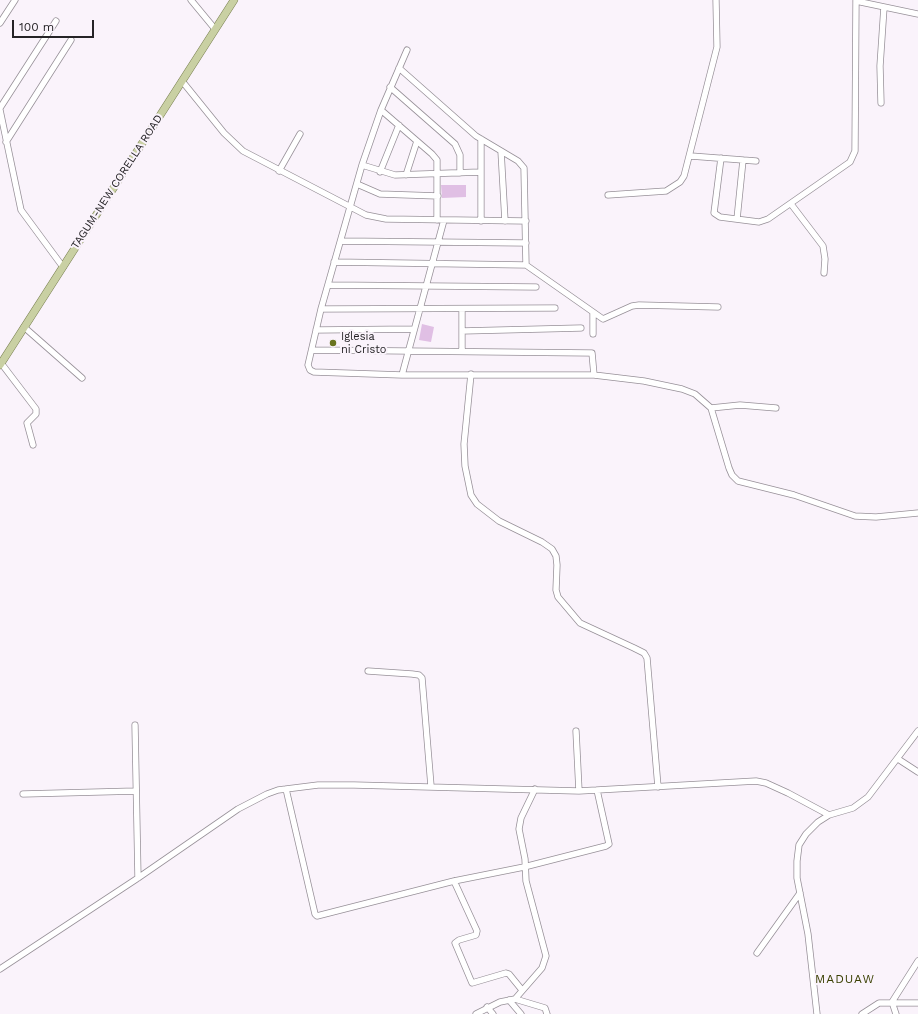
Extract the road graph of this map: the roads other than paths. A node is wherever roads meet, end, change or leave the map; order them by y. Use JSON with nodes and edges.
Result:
{"nodes":[{"id":1,"x":15,"y":0,"type":"edge"},
{"id":2,"x":191,"y":0,"type":"edge"},
{"id":3,"x":234,"y":0,"type":"edge"},
{"id":4,"x":716,"y":0,"type":"edge"},
{"id":5,"x":856,"y":1,"type":"edge"},
{"id":6,"x":884,"y":7,"type":"junction"},
{"id":7,"x":918,"y":14,"type":"edge"},
{"id":8,"x":56,"y":21,"type":"dead end"},
{"id":9,"x":0,"y":23,"type":"edge"},
{"id":10,"x":215,"y":29,"type":"junction"},
{"id":11,"x":71,"y":40,"type":"dead end"},
{"id":12,"x":407,"y":50,"type":"dead end"},
{"id":13,"x":399,"y":68,"type":"junction"},
{"id":14,"x":182,"y":81,"type":"junction"},
{"id":15,"x":390,"y":87,"type":"junction"},
{"id":16,"x":881,"y":102,"type":"dead end"},
{"id":17,"x":0,"y":109,"type":"edge"},
{"id":18,"x":381,"y":110,"type":"junction"},
{"id":19,"x":399,"y":125,"type":"junction"},
{"id":20,"x":300,"y":134,"type":"dead end"},
{"id":21,"x":481,"y":139,"type":"junction"},
{"id":22,"x":418,"y":141,"type":"junction"},
{"id":23,"x":6,"y":142,"type":"junction"},
{"id":24,"x":501,"y":151,"type":"junction"},
{"id":25,"x":690,"y":156,"type":"junction"},
{"id":26,"x":720,"y":158,"type":"junction"},
{"id":27,"x":743,"y":160,"type":"junction"},
{"id":28,"x":756,"y":161,"type":"dead end"},
{"id":29,"x":362,"y":165,"type":"junction"},
{"id":30,"x":279,"y":171,"type":"junction"},
{"id":31,"x":380,"y":172,"type":"junction"},
{"id":32,"x":480,"y":172,"type":"junction"},
{"id":33,"x":460,"y":173,"type":"junction"},
{"id":34,"x":406,"y":175,"type":"junction"},
{"id":35,"x":438,"y":175,"type":"junction"},
{"id":36,"x":357,"y":184,"type":"junction"},
{"id":37,"x":608,"y":195,"type":"dead end"},
{"id":38,"x":438,"y":196,"type":"junction"},
{"id":39,"x":791,"y":204,"type":"junction"},
{"id":40,"x":350,"y":208,"type":"junction"},
{"id":41,"x":737,"y":219,"type":"junction"},
{"id":42,"x":437,"y":220,"type":"junction"},
{"id":43,"x":444,"y":220,"type":"junction"},
{"id":44,"x":481,"y":221,"type":"junction"},
{"id":45,"x":505,"y":221,"type":"junction"},
{"id":46,"x":526,"y":221,"type":"junction"},
{"id":47,"x":341,"y":241,"type":"junction"},
{"id":48,"x":438,"y":242,"type":"junction"},
{"id":49,"x":526,"y":243,"type":"junction"},
{"id":50,"x":334,"y":262,"type":"junction"},
{"id":51,"x":432,"y":264,"type":"junction"},
{"id":52,"x":526,"y":265,"type":"junction"},
{"id":53,"x":63,"y":267,"type":"junction"},
{"id":54,"x":824,"y":273,"type":"dead end"},
{"id":55,"x":328,"y":285,"type":"junction"},
{"id":56,"x":426,"y":286,"type":"junction"},
{"id":57,"x":536,"y":287,"type":"dead end"},
{"id":58,"x":718,"y":307,"type":"dead end"},
{"id":59,"x":321,"y":308,"type":"junction"},
{"id":60,"x":555,"y":308,"type":"dead end"},
{"id":61,"x":420,"y":309,"type":"junction"},
{"id":62,"x":462,"y":309,"type":"junction"},
{"id":63,"x":593,"y":312,"type":"junction"},
{"id":64,"x":24,"y":327,"type":"junction"},
{"id":65,"x":581,"y":328,"type":"dead end"},
{"id":66,"x":414,"y":329,"type":"junction"},
{"id":67,"x":316,"y":330,"type":"junction"},
{"id":68,"x":462,"y":331,"type":"junction"},
{"id":69,"x":593,"y":334,"type":"dead end"},
{"id":70,"x":312,"y":350,"type":"junction"},
{"id":71,"x":408,"y":350,"type":"junction"},
{"id":72,"x":462,"y":350,"type":"junction"},
{"id":73,"x":1,"y":364,"type":"edge"},
{"id":74,"x":402,"y":374,"type":"junction"},
{"id":75,"x":471,"y":374,"type":"junction"},
{"id":76,"x":594,"y":375,"type":"junction"},
{"id":77,"x":82,"y":378,"type":"dead end"},
{"id":78,"x":711,"y":408,"type":"junction"},
{"id":79,"x":776,"y":408,"type":"dead end"},
{"id":80,"x":33,"y":445,"type":"dead end"},
{"id":81,"x":918,"y":513,"type":"edge"},
{"id":82,"x":368,"y":671,"type":"dead end"},
{"id":83,"x":135,"y":725,"type":"dead end"},
{"id":84,"x":576,"y":731,"type":"dead end"},
{"id":85,"x":917,"y":733,"type":"edge"},
{"id":86,"x":898,"y":759,"type":"junction"},
{"id":87,"x":918,"y":772,"type":"edge"},
{"id":88,"x":431,"y":786,"type":"junction"},
{"id":89,"x":658,"y":787,"type":"junction"},
{"id":90,"x":286,"y":789,"type":"junction"},
{"id":91,"x":535,"y":789,"type":"junction"},
{"id":92,"x":597,"y":790,"type":"junction"},
{"id":93,"x":136,"y":791,"type":"junction"},
{"id":94,"x":579,"y":791,"type":"junction"},
{"id":95,"x":23,"y":794,"type":"dead end"},
{"id":96,"x":829,"y":815,"type":"junction"},
{"id":97,"x":524,"y":867,"type":"junction"},
{"id":98,"x":138,"y":878,"type":"junction"},
{"id":99,"x":454,"y":881,"type":"junction"},
{"id":100,"x":800,"y":893,"type":"junction"},
{"id":101,"x":757,"y":952,"type":"dead end"},
{"id":102,"x":918,"y":961,"type":"edge"},
{"id":103,"x":0,"y":970,"type":"edge"},
{"id":104,"x":522,"y":990,"type":"junction"},
{"id":105,"x":512,"y":999,"type":"junction"},
{"id":106,"x":892,"y":1002,"type":"junction"},
{"id":107,"x":900,"y":1003,"type":"junction"},
{"id":108,"x":918,"y":1004,"type":"edge"},
{"id":109,"x":488,"y":1007,"type":"junction"},
{"id":110,"x":896,"y":1013,"type":"edge"},
{"id":111,"x":476,"y":1014,"type":"edge"},
{"id":112,"x":493,"y":1014,"type":"edge"},
{"id":113,"x":522,"y":1014,"type":"edge"},
{"id":114,"x":547,"y":1014,"type":"edge"},
{"id":115,"x":817,"y":1014,"type":"edge"},
{"id":116,"x":862,"y":1014,"type":"edge"}],
"edges":[{"from":1,"to":9,"type":"street"},
{"from":2,"to":10,"type":"street"},
{"from":3,"to":10,"type":"main road","name":"TAGUM-NEW CORELLA ROAD"},
{"from":4,"to":25,"type":"street"},
{"from":5,"to":6,"type":"street"},
{"from":5,"to":39,"type":"street"},
{"from":6,"to":7,"type":"street"},
{"from":6,"to":16,"type":"street"},
{"from":8,"to":17,"type":"street"},
{"from":10,"to":14,"type":"main road","name":"TAGUM-NEW CORELLA ROAD"},
{"from":11,"to":23,"type":"street"},
{"from":12,"to":13,"type":"street"},
{"from":13,"to":15,"type":"street"},
{"from":13,"to":21,"type":"street"},
{"from":14,"to":30,"type":"street"},
{"from":14,"to":53,"type":"main road","name":"TAGUM-NEW CORELLA ROAD"},
{"from":15,"to":18,"type":"street"},
{"from":15,"to":33,"type":"street"},
{"from":17,"to":23,"type":"street"},
{"from":18,"to":19,"type":"street"},
{"from":18,"to":29,"type":"street"},
{"from":19,"to":22,"type":"street"},
{"from":19,"to":31,"type":"street"},
{"from":20,"to":30,"type":"street"},
{"from":21,"to":24,"type":"street"},
{"from":21,"to":32,"type":"street"},
{"from":22,"to":34,"type":"street"},
{"from":22,"to":35,"type":"street"},
{"from":23,"to":53,"type":"street"},
{"from":24,"to":45,"type":"street"},
{"from":24,"to":46,"type":"street"},
{"from":25,"to":26,"type":"street"},
{"from":25,"to":37,"type":"street"},
{"from":26,"to":27,"type":"street"},
{"from":26,"to":41,"type":"street"},
{"from":27,"to":28,"type":"street"},
{"from":27,"to":41,"type":"street"},
{"from":29,"to":31,"type":"street"},
{"from":29,"to":36,"type":"street"},
{"from":30,"to":40,"type":"street"},
{"from":31,"to":34,"type":"street"},
{"from":32,"to":33,"type":"street"},
{"from":32,"to":44,"type":"street"},
{"from":33,"to":35,"type":"street"},
{"from":34,"to":35,"type":"street"},
{"from":35,"to":38,"type":"street"},
{"from":36,"to":38,"type":"street"},
{"from":36,"to":40,"type":"street"},
{"from":38,"to":42,"type":"street"},
{"from":39,"to":41,"type":"street"},
{"from":39,"to":54,"type":"street"},
{"from":40,"to":42,"type":"street"},
{"from":40,"to":47,"type":"street"},
{"from":42,"to":43,"type":"street"},
{"from":43,"to":44,"type":"street"},
{"from":43,"to":48,"type":"street"},
{"from":44,"to":45,"type":"street"},
{"from":45,"to":46,"type":"street"},
{"from":46,"to":49,"type":"street"},
{"from":47,"to":48,"type":"street"},
{"from":47,"to":50,"type":"street"},
{"from":48,"to":49,"type":"street"},
{"from":48,"to":51,"type":"street"},
{"from":49,"to":52,"type":"street"},
{"from":50,"to":51,"type":"street"},
{"from":50,"to":55,"type":"street"},
{"from":51,"to":52,"type":"street"},
{"from":51,"to":56,"type":"street"},
{"from":52,"to":63,"type":"street"},
{"from":53,"to":64,"type":"main road","name":"TAGUM-NEW CORELLA ROAD"},
{"from":55,"to":56,"type":"street"},
{"from":55,"to":59,"type":"street"},
{"from":56,"to":57,"type":"street"},
{"from":56,"to":61,"type":"street"},
{"from":58,"to":63,"type":"street"},
{"from":59,"to":61,"type":"street"},
{"from":59,"to":67,"type":"street"},
{"from":60,"to":62,"type":"street"},
{"from":61,"to":62,"type":"street"},
{"from":61,"to":66,"type":"street"},
{"from":62,"to":68,"type":"street"},
{"from":63,"to":69,"type":"street"},
{"from":64,"to":73,"type":"main road","name":"TAGUM-NEW CORELLA ROAD"},
{"from":64,"to":77,"type":"street"},
{"from":65,"to":68,"type":"street"},
{"from":66,"to":67,"type":"street"},
{"from":66,"to":71,"type":"street"},
{"from":67,"to":70,"type":"street"},
{"from":68,"to":72,"type":"street"},
{"from":70,"to":71,"type":"street"},
{"from":70,"to":74,"type":"street"},
{"from":71,"to":72,"type":"street"},
{"from":71,"to":74,"type":"street"},
{"from":72,"to":76,"type":"street"},
{"from":73,"to":80,"type":"street"},
{"from":74,"to":75,"type":"street"},
{"from":75,"to":76,"type":"street"},
{"from":75,"to":89,"type":"street"},
{"from":76,"to":78,"type":"street"},
{"from":78,"to":79,"type":"street"},
{"from":78,"to":81,"type":"street"},
{"from":82,"to":88,"type":"street"},
{"from":83,"to":93,"type":"street"},
{"from":84,"to":94,"type":"street"},
{"from":85,"to":86,"type":"street"},
{"from":86,"to":87,"type":"street"},
{"from":86,"to":96,"type":"street"},
{"from":88,"to":90,"type":"street"},
{"from":88,"to":91,"type":"street"},
{"from":89,"to":92,"type":"street"},
{"from":89,"to":96,"type":"street"},
{"from":90,"to":98,"type":"street"},
{"from":90,"to":99,"type":"street"},
{"from":91,"to":94,"type":"street"},
{"from":91,"to":97,"type":"street"},
{"from":92,"to":94,"type":"street"},
{"from":92,"to":97,"type":"street"},
{"from":93,"to":95,"type":"street"},
{"from":93,"to":98,"type":"street"},
{"from":96,"to":100,"type":"street"},
{"from":97,"to":99,"type":"street"},
{"from":97,"to":104,"type":"street"},
{"from":98,"to":103,"type":"street"},
{"from":99,"to":104,"type":"street"},
{"from":100,"to":101,"type":"street"},
{"from":100,"to":115,"type":"street"},
{"from":102,"to":106,"type":"street"},
{"from":104,"to":105,"type":"street"},
{"from":105,"to":109,"type":"street"},
{"from":105,"to":113,"type":"street"},
{"from":105,"to":114,"type":"street"},
{"from":106,"to":107,"type":"street"},
{"from":106,"to":110,"type":"street"},
{"from":106,"to":116,"type":"street"},
{"from":107,"to":108,"type":"street"},
{"from":107,"to":110,"type":"street"},
{"from":109,"to":111,"type":"street"},
{"from":109,"to":112,"type":"street"}]}
